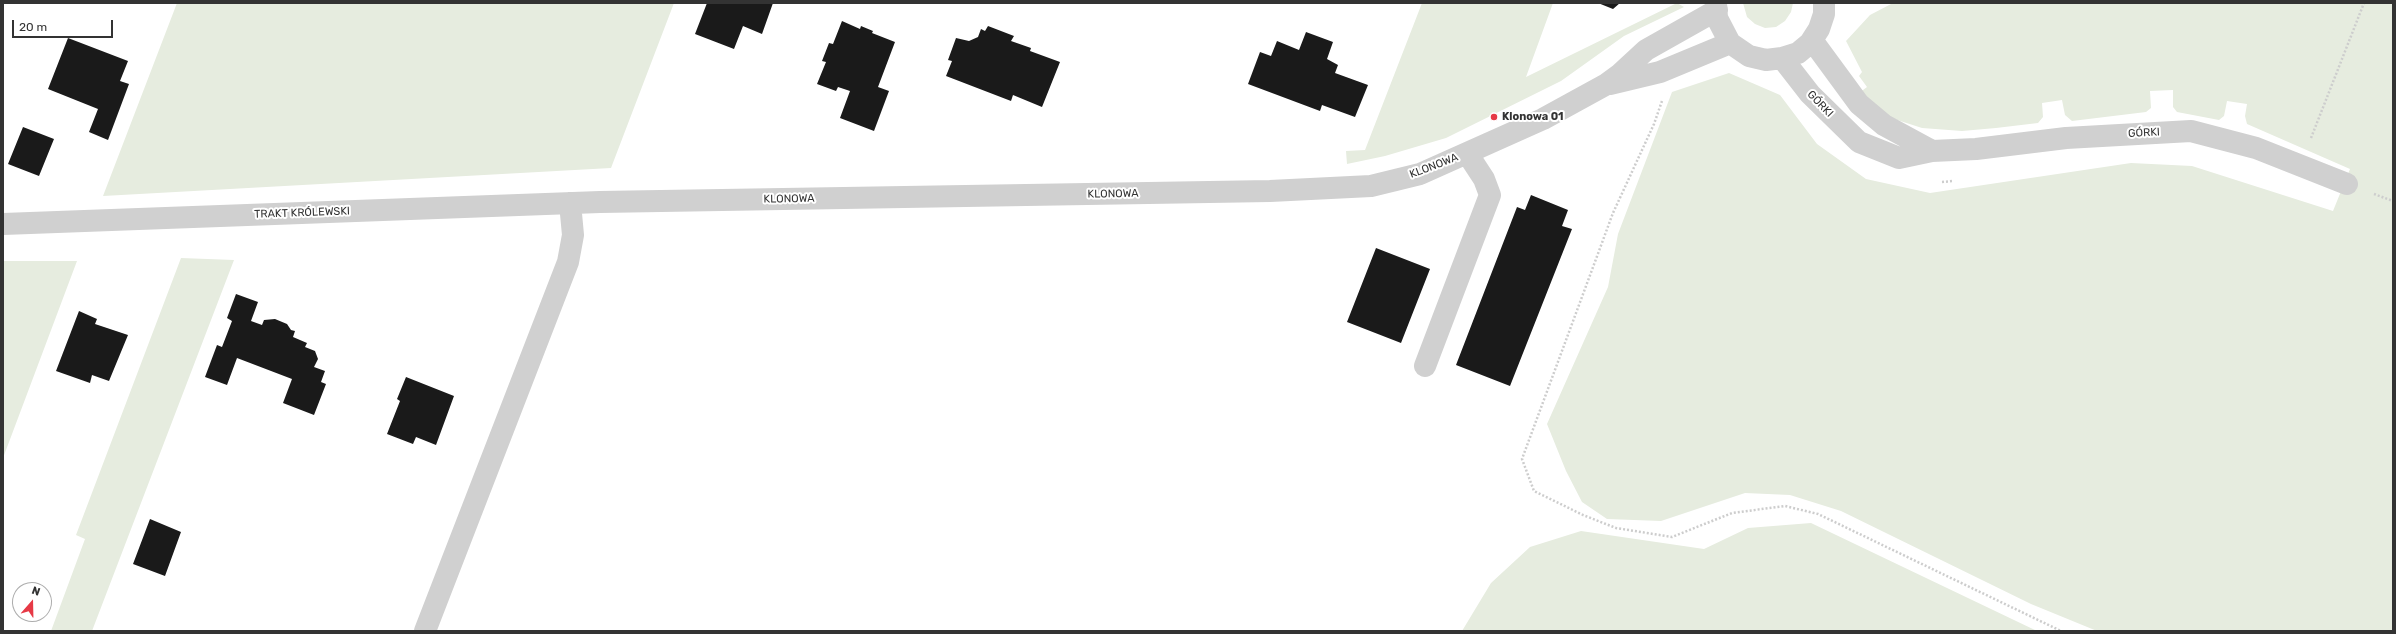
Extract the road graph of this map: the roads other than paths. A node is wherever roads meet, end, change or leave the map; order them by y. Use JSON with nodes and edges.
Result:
{"nodes":[{"id":1,"x":1824,"y":3,"type":"edge"},
{"id":2,"x":1717,"y":7,"type":"edge"},
{"id":3,"x":1812,"y":40,"type":"junction"},
{"id":4,"x":1730,"y":43,"type":"junction"},
{"id":5,"x":1782,"y":58,"type":"junction"},
{"id":6,"x":1605,"y":85,"type":"junction"},
{"id":7,"x":1932,"y":151,"type":"junction"},
{"id":8,"x":1467,"y":153,"type":"junction"},
{"id":9,"x":2347,"y":184,"type":"dead end"},
{"id":10,"x":600,"y":202,"type":"joint"},
{"id":11,"x":570,"y":203,"type":"junction"},
{"id":12,"x":3,"y":224,"type":"edge"},
{"id":13,"x":1425,"y":366,"type":"dead end"},
{"id":14,"x":425,"y":631,"type":"edge"}],
"edges":[{"from":1,"to":3,"type":"street"},
{"from":2,"to":4,"type":"street"},
{"from":2,"to":6,"type":"street","name":"KLONOWA"},
{"from":3,"to":5,"type":"street"},
{"from":3,"to":7,"type":"street","name":"GÓRKI"},
{"from":4,"to":5,"type":"street"},
{"from":4,"to":6,"type":"street","name":"KLONOWA"},
{"from":5,"to":7,"type":"street","name":"GÓRKI"},
{"from":6,"to":8,"type":"street","name":"KLONOWA"},
{"from":7,"to":9,"type":"street","name":"GÓRKI"},
{"from":8,"to":10,"type":"street","name":"KLONOWA"},
{"from":8,"to":13,"type":"street"},
{"from":10,"to":11,"type":"street","name":"TRAKT KRÓLEWSKI"},
{"from":11,"to":12,"type":"street","name":"TRAKT KRÓLEWSKI"},
{"from":11,"to":14,"type":"street"}]}
